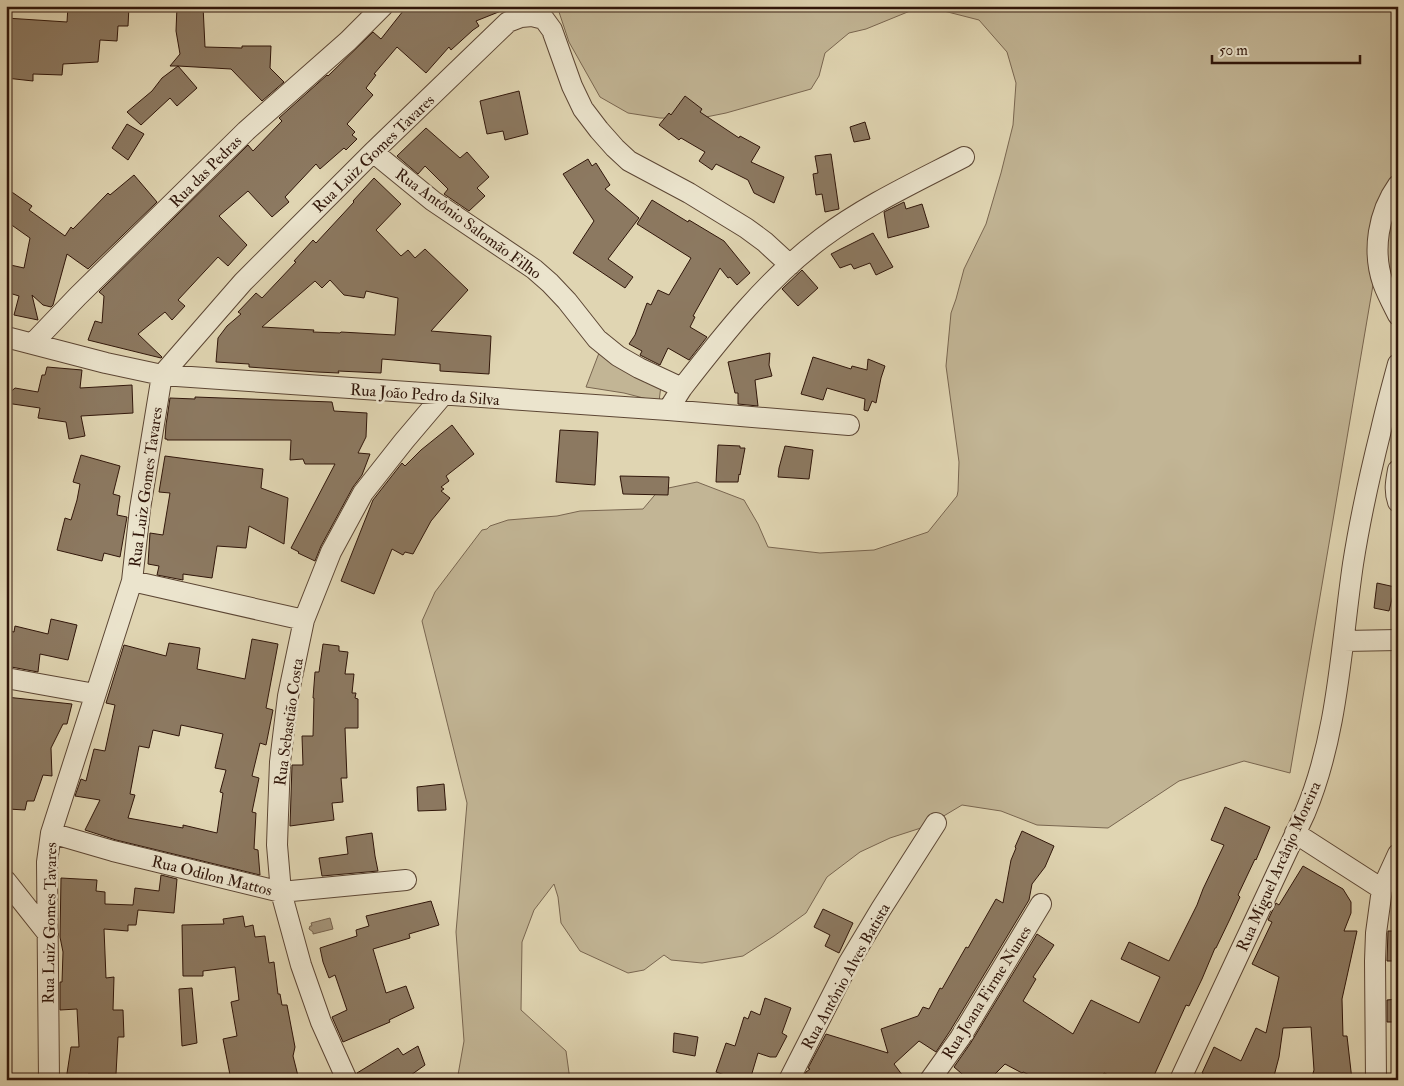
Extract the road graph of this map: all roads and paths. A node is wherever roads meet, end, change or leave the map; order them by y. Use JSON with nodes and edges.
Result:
{"nodes":[{"id":1,"x":383,"y":6,"type":"edge"},
{"id":2,"x":373,"y":152,"type":"junction"},
{"id":3,"x":964,"y":157,"type":"dead end"},
{"id":4,"x":1398,"y":186,"type":"edge"},
{"id":5,"x":790,"y":265,"type":"junction"},
{"id":6,"x":1398,"y":316,"type":"edge"},
{"id":7,"x":6,"y":337,"type":"edge"},
{"id":8,"x":33,"y":343,"type":"junction"},
{"id":9,"x":1398,"y":364,"type":"edge"},
{"id":10,"x":162,"y":376,"type":"junction"},
{"id":11,"x":682,"y":388,"type":"junction"},
{"id":12,"x":443,"y":395,"type":"junction"},
{"id":13,"x":1393,"y":402,"type":"edge"},
{"id":14,"x":668,"y":410,"type":"junction"},
{"id":15,"x":849,"y":425,"type":"dead end"},
{"id":16,"x":1398,"y":470,"type":"edge"},
{"id":17,"x":1398,"y":502,"type":"edge"},
{"id":18,"x":132,"y":581,"type":"junction"},
{"id":19,"x":304,"y":620,"type":"junction"},
{"id":20,"x":1398,"y":640,"type":"edge"},
{"id":21,"x":1344,"y":641,"type":"junction"},
{"id":22,"x":6,"y":678,"type":"edge"},
{"id":23,"x":95,"y":694,"type":"junction"},
{"id":24,"x":936,"y":824,"type":"dead end"},
{"id":25,"x":50,"y":833,"type":"junction"},
{"id":26,"x":1295,"y":833,"type":"junction"},
{"id":27,"x":1398,"y":854,"type":"edge"},
{"id":28,"x":406,"y":880,"type":"dead end"},
{"id":29,"x":6,"y":881,"type":"edge"},
{"id":30,"x":1382,"y":889,"type":"junction"},
{"id":31,"x":280,"y":892,"type":"junction"},
{"id":32,"x":1041,"y":904,"type":"dead end"},
{"id":33,"x":48,"y":934,"type":"junction"},
{"id":34,"x":49,"y":1080,"type":"edge"},
{"id":35,"x":347,"y":1080,"type":"edge"},
{"id":36,"x":790,"y":1080,"type":"edge"},
{"id":37,"x":930,"y":1080,"type":"edge"},
{"id":38,"x":1180,"y":1080,"type":"edge"},
{"id":39,"x":1376,"y":1080,"type":"edge"}],
"edges":[{"from":1,"to":8,"type":"street","name":"Rua das Pedras"},
{"from":2,"to":5,"type":"street","name":"Rua Luiz Gomes Tavares"},
{"from":2,"to":10,"type":"street","name":"Rua Luiz Gomes Tavares"},
{"from":2,"to":11,"type":"street","name":"Rua Antônio Salomão Filho"},
{"from":3,"to":5,"type":"street"},
{"from":4,"to":6,"type":"street"},
{"from":5,"to":11,"type":"street"},
{"from":7,"to":8,"type":"street","name":"Rua João Pedro da Silva"},
{"from":8,"to":10,"type":"street","name":"Rua João Pedro da Silva"},
{"from":9,"to":13,"type":"street","name":"Rua Miguel Arcânjo Moreira"},
{"from":10,"to":12,"type":"street","name":"Rua João Pedro da Silva"},
{"from":10,"to":18,"type":"street","name":"Rua Luiz Gomes Tavares"},
{"from":11,"to":14,"type":"street"},
{"from":12,"to":14,"type":"street","name":"Rua João Pedro da Silva"},
{"from":12,"to":19,"type":"street","name":"Rua Sebastião Costa"},
{"from":13,"to":21,"type":"street","name":"Rua Miguel Arcânjo Moreira"},
{"from":14,"to":15,"type":"street","name":"Rua João Pedro da Silva"},
{"from":16,"to":17,"type":"street"},
{"from":18,"to":19,"type":"street"},
{"from":18,"to":23,"type":"street","name":"Rua Luiz Gomes Tavares"},
{"from":19,"to":31,"type":"street","name":"Rua Sebastião Costa"},
{"from":20,"to":21,"type":"street"},
{"from":21,"to":26,"type":"street","name":"Rua Miguel Arcânjo Moreira"},
{"from":22,"to":23,"type":"street"},
{"from":23,"to":25,"type":"street","name":"Rua Luiz Gomes Tavares"},
{"from":24,"to":36,"type":"street","name":"Rua Antônio Alves Batista"},
{"from":25,"to":31,"type":"street","name":"Rua Odilon Mattos"},
{"from":25,"to":33,"type":"street","name":"Rua Luiz Gomes Tavares"},
{"from":26,"to":30,"type":"street"},
{"from":26,"to":38,"type":"street","name":"Rua Miguel Arcânjo Moreira"},
{"from":27,"to":30,"type":"street"},
{"from":28,"to":31,"type":"street","name":"Rua Odilon Mattos"},
{"from":29,"to":33,"type":"street"},
{"from":30,"to":39,"type":"street"},
{"from":31,"to":35,"type":"street","name":"Rua Sebastião Costa"},
{"from":32,"to":37,"type":"street","name":"Rua Joana Firme Nunes"},
{"from":33,"to":34,"type":"street","name":"Rua Luiz Gomes Tavares"}]}
